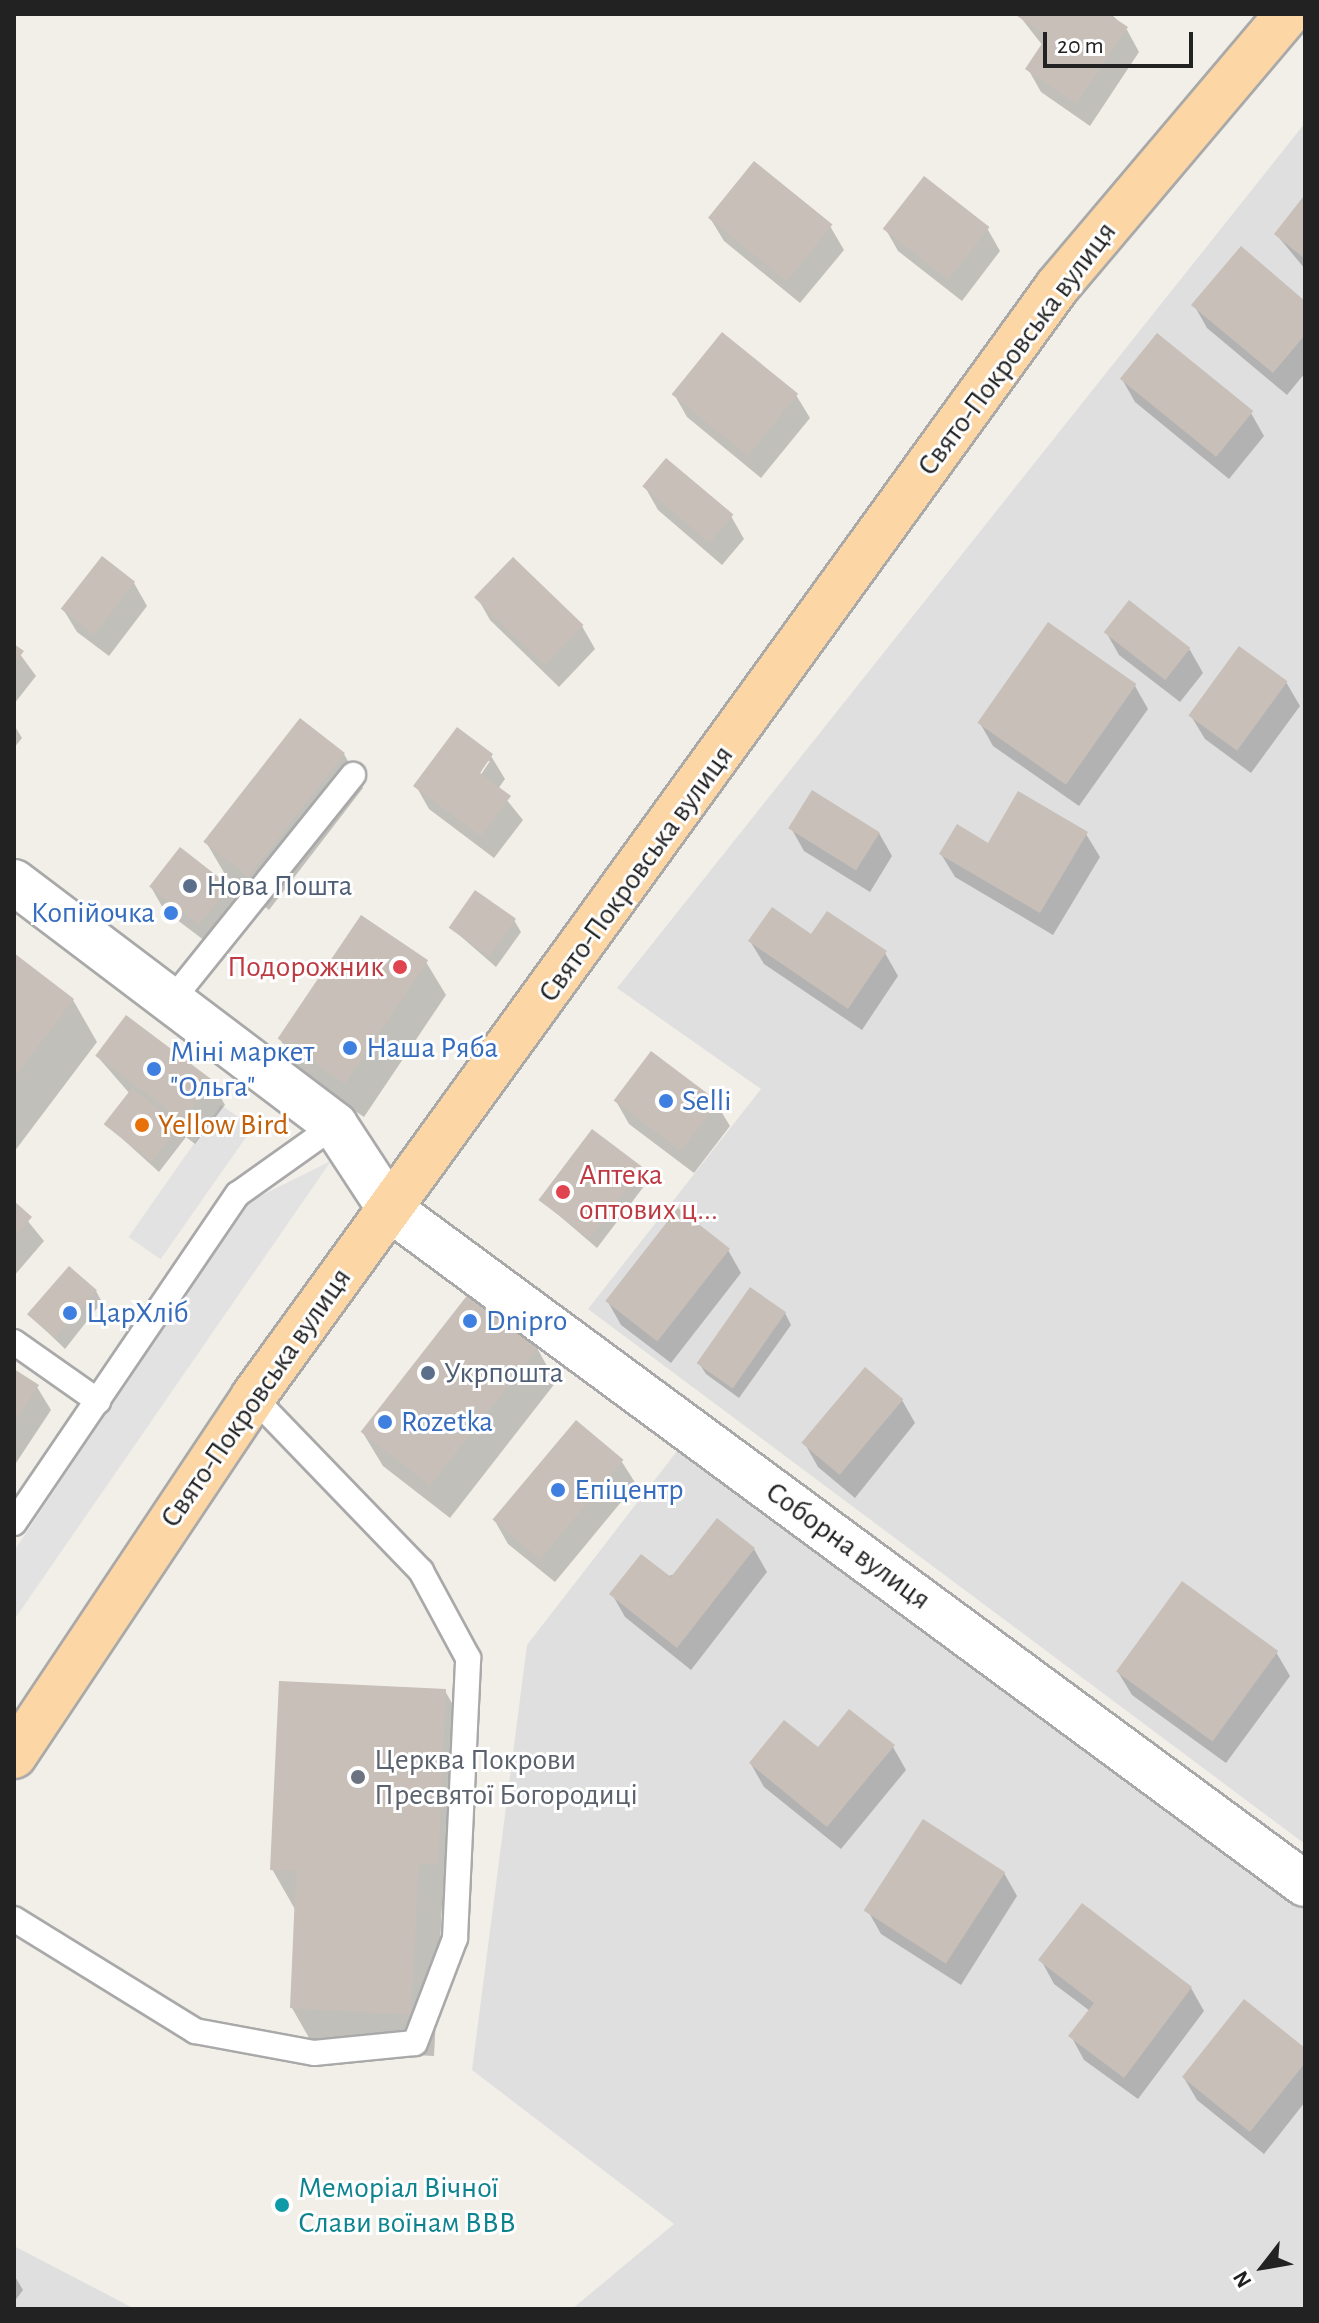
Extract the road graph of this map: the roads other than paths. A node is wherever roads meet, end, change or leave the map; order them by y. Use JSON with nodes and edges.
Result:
{"nodes":[{"id":1,"x":1288,"y":14,"type":"edge"},
{"id":2,"x":353,"y":775,"type":"dead end"},
{"id":3,"x":14,"y":882,"type":"edge"},
{"id":4,"x":172,"y":1000,"type":"junction"},
{"id":5,"x":335,"y":1125,"type":"junction"},
{"id":6,"x":390,"y":1209,"type":"junction"},
{"id":7,"x":14,"y":1342,"type":"edge"},
{"id":8,"x":253,"y":1397,"type":"junction"},
{"id":9,"x":98,"y":1401,"type":"junction"},
{"id":10,"x":14,"y":1523,"type":"edge"},
{"id":11,"x":18,"y":1742,"type":"edge"},
{"id":12,"x":1305,"y":1884,"type":"edge"},
{"id":13,"x":14,"y":1919,"type":"edge"}],
"edges":[{"from":1,"to":6,"type":"main road","name":"Свято-Покровська вулиця"},
{"from":2,"to":4,"type":"lane"},
{"from":3,"to":4,"type":"street"},
{"from":4,"to":5,"type":"street"},
{"from":5,"to":6,"type":"street"},
{"from":5,"to":9,"type":"lane"},
{"from":6,"to":8,"type":"main road","name":"Свято-Покровська вулиця"},
{"from":6,"to":12,"type":"street","name":"Соборна вулиця"},
{"from":7,"to":9,"type":"lane"},
{"from":8,"to":11,"type":"main road","name":"Свято-Покровська вулиця"},
{"from":8,"to":13,"type":"lane"},
{"from":9,"to":10,"type":"lane"}]}
